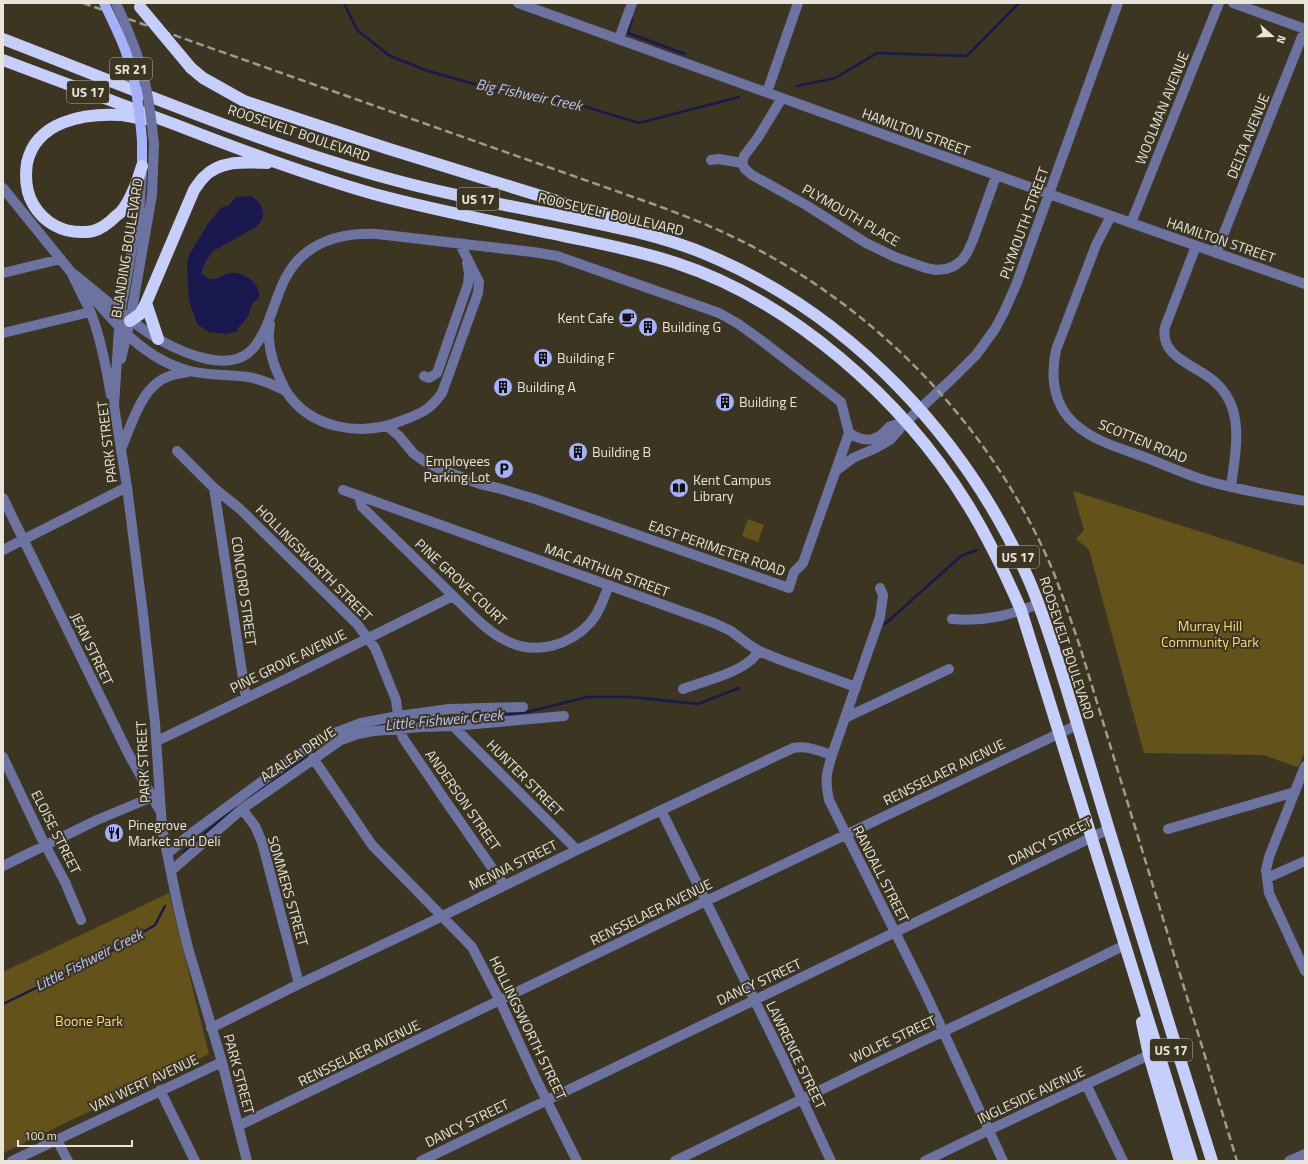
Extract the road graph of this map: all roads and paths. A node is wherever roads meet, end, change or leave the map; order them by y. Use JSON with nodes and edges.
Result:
{"nodes":[{"id":1,"x":104,"y":3,"type":"edge"},
{"id":2,"x":116,"y":3,"type":"edge"},
{"id":3,"x":518,"y":3,"type":"edge"},
{"id":4,"x":632,"y":3,"type":"edge"},
{"id":5,"x":798,"y":3,"type":"edge"},
{"id":6,"x":1118,"y":3,"type":"edge"},
{"id":7,"x":1219,"y":3,"type":"edge"},
{"id":8,"x":1234,"y":3,"type":"edge"},
{"id":9,"x":139,"y":5,"type":"edge"},
{"id":10,"x":1305,"y":29,"type":"edge"},
{"id":11,"x":3,"y":39,"type":"edge"},
{"id":12,"x":619,"y":39,"type":"junction"},
{"id":13,"x":3,"y":60,"type":"edge"},
{"id":14,"x":766,"y":92,"type":"junction"},
{"id":15,"x":782,"y":98,"type":"junction"},
{"id":16,"x":173,"y":124,"type":"junction"},
{"id":17,"x":711,"y":160,"type":"dead end"},
{"id":18,"x":742,"y":163,"type":"junction"},
{"id":19,"x":280,"y":164,"type":"junction"},
{"id":20,"x":142,"y":166,"type":"junction"},
{"id":21,"x":996,"y":176,"type":"junction"},
{"id":22,"x":3,"y":188,"type":"edge"},
{"id":23,"x":1049,"y":194,"type":"junction"},
{"id":24,"x":1111,"y":216,"type":"junction"},
{"id":25,"x":1132,"y":223,"type":"junction"},
{"id":26,"x":460,"y":244,"type":"junction"},
{"id":27,"x":686,"y":246,"type":"junction"},
{"id":28,"x":1196,"y":246,"type":"junction"},
{"id":29,"x":1216,"y":253,"type":"junction"},
{"id":30,"x":466,"y":258,"type":"junction"},
{"id":31,"x":61,"y":259,"type":"junction"},
{"id":32,"x":71,"y":272,"type":"junction"},
{"id":33,"x":3,"y":273,"type":"edge"},
{"id":34,"x":1304,"y":280,"type":"edge"},
{"id":35,"x":146,"y":303,"type":"junction"},
{"id":36,"x":273,"y":309,"type":"junction"},
{"id":37,"x":90,"y":312,"type":"junction"},
{"id":38,"x":120,"y":313,"type":"junction"},
{"id":39,"x":130,"y":321,"type":"junction"},
{"id":40,"x":118,"y":325,"type":"junction"},
{"id":41,"x":3,"y":333,"type":"edge"},
{"id":42,"x":127,"y":335,"type":"junction"},
{"id":43,"x":158,"y":339,"type":"junction"},
{"id":44,"x":190,"y":371,"type":"junction"},
{"id":45,"x":424,"y":376,"type":"dead end"},
{"id":46,"x":116,"y":378,"type":"junction"},
{"id":47,"x":286,"y":390,"type":"junction"},
{"id":48,"x":114,"y":406,"type":"junction"},
{"id":49,"x":920,"y":409,"type":"junction"},
{"id":50,"x":906,"y":422,"type":"junction"},
{"id":51,"x":387,"y":426,"type":"junction"},
{"id":52,"x":849,"y":433,"type":"junction"},
{"id":53,"x":121,"y":449,"type":"junction"},
{"id":54,"x":177,"y":451,"type":"dead end"},
{"id":55,"x":837,"y":470,"type":"junction"},
{"id":56,"x":126,"y":487,"type":"junction"},
{"id":57,"x":1232,"y":487,"type":"junction"},
{"id":58,"x":214,"y":488,"type":"junction"},
{"id":59,"x":343,"y":490,"type":"dead end"},
{"id":60,"x":359,"y":496,"type":"junction"},
{"id":61,"x":3,"y":498,"type":"edge"},
{"id":62,"x":1305,"y":500,"type":"edge"},
{"id":63,"x":24,"y":540,"type":"junction"},
{"id":64,"x":3,"y":550,"type":"edge"},
{"id":65,"x":609,"y":585,"type":"junction"},
{"id":66,"x":880,"y":588,"type":"dead end"},
{"id":67,"x":453,"y":596,"type":"junction"},
{"id":68,"x":1039,"y":604,"type":"junction"},
{"id":69,"x":1022,"y":610,"type":"junction"},
{"id":70,"x":952,"y":619,"type":"dead end"},
{"id":71,"x":368,"y":638,"type":"junction"},
{"id":72,"x":759,"y":651,"type":"junction"},
{"id":73,"x":949,"y":669,"type":"dead end"},
{"id":74,"x":856,"y":687,"type":"junction"},
{"id":75,"x":683,"y":689,"type":"dead end"},
{"id":76,"x":246,"y":698,"type":"junction"},
{"id":77,"x":523,"y":707,"type":"dead end"},
{"id":78,"x":398,"y":716,"type":"junction"},
{"id":79,"x":564,"y":716,"type":"dead end"},
{"id":80,"x":845,"y":718,"type":"junction"},
{"id":81,"x":1077,"y":724,"type":"junction"},
{"id":82,"x":453,"y":726,"type":"junction"},
{"id":83,"x":400,"y":729,"type":"junction"},
{"id":84,"x":1060,"y":732,"type":"junction"},
{"id":85,"x":157,"y":741,"type":"junction"},
{"id":86,"x":832,"y":755,"type":"junction"},
{"id":87,"x":3,"y":758,"type":"edge"},
{"id":88,"x":314,"y":758,"type":"junction"},
{"id":89,"x":1305,"y":766,"type":"edge"},
{"id":90,"x":1295,"y":792,"type":"junction"},
{"id":91,"x":156,"y":795,"type":"junction"},
{"id":92,"x":242,"y":809,"type":"junction"},
{"id":93,"x":662,"y":810,"type":"junction"},
{"id":94,"x":1109,"y":829,"type":"junction"},
{"id":95,"x":1168,"y":829,"type":"dead end"},
{"id":96,"x":846,"y":835,"type":"junction"},
{"id":97,"x":1091,"y":837,"type":"junction"},
{"id":98,"x":46,"y":845,"type":"junction"},
{"id":99,"x":577,"y":850,"type":"junction"},
{"id":100,"x":167,"y":854,"type":"junction"},
{"id":101,"x":1305,"y":861,"type":"edge"},
{"id":102,"x":3,"y":866,"type":"edge"},
{"id":103,"x":171,"y":871,"type":"junction"},
{"id":104,"x":1267,"y":878,"type":"junction"},
{"id":105,"x":504,"y":885,"type":"junction"},
{"id":106,"x":706,"y":901,"type":"junction"},
{"id":107,"x":442,"y":916,"type":"junction"},
{"id":108,"x":81,"y":920,"type":"dead end"},
{"id":109,"x":895,"y":932,"type":"junction"},
{"id":110,"x":1142,"y":938,"type":"junction"},
{"id":111,"x":1125,"y":945,"type":"junction"},
{"id":112,"x":1305,"y":971,"type":"edge"},
{"id":113,"x":299,"y":984,"type":"junction"},
{"id":114,"x":500,"y":1000,"type":"junction"},
{"id":115,"x":754,"y":1000,"type":"junction"},
{"id":116,"x":211,"y":1028,"type":"junction"},
{"id":117,"x":943,"y":1031,"type":"junction"},
{"id":118,"x":1149,"y":1055,"type":"junction"},
{"id":119,"x":222,"y":1062,"type":"junction"},
{"id":120,"x":1086,"y":1084,"type":"junction"},
{"id":121,"x":160,"y":1090,"type":"junction"},
{"id":122,"x":546,"y":1099,"type":"junction"},
{"id":123,"x":802,"y":1099,"type":"junction"},
{"id":124,"x":238,"y":1126,"type":"junction"},
{"id":125,"x":989,"y":1130,"type":"junction"},
{"id":126,"x":58,"y":1140,"type":"junction"},
{"id":127,"x":1305,"y":1154,"type":"edge"},
{"id":128,"x":12,"y":1161,"type":"edge"},
{"id":129,"x":68,"y":1161,"type":"edge"},
{"id":130,"x":195,"y":1161,"type":"edge"},
{"id":131,"x":247,"y":1161,"type":"edge"},
{"id":132,"x":421,"y":1161,"type":"edge"},
{"id":133,"x":577,"y":1161,"type":"edge"},
{"id":134,"x":675,"y":1161,"type":"edge"},
{"id":135,"x":831,"y":1161,"type":"edge"},
{"id":136,"x":925,"y":1161,"type":"edge"},
{"id":137,"x":1003,"y":1161,"type":"edge"},
{"id":138,"x":1123,"y":1161,"type":"edge"},
{"id":139,"x":1180,"y":1161,"type":"edge"},
{"id":140,"x":1192,"y":1161,"type":"edge"},
{"id":141,"x":1203,"y":1161,"type":"edge"},
{"id":142,"x":1212,"y":1161,"type":"edge"},
{"id":143,"x":1289,"y":1161,"type":"edge"}],
"edges":[{"from":1,"to":20,"type":"main road","name":"BLANDING BOULEVARD","number":"SR 21","bridge":true},
{"from":2,"to":39,"type":"street","name":"BLANDING BOULEVARD","number":"SR 21","bridge":true},
{"from":3,"to":12,"type":"street","name":"HAMILTON STREET"},
{"from":4,"to":12,"type":"street"},
{"from":5,"to":14,"type":"street"},
{"from":6,"to":23,"type":"street","name":"PLYMOUTH STREET"},
{"from":7,"to":25,"type":"street","name":"WOOLMAN AVENUE"},
{"from":8,"to":10,"type":"street"},
{"from":9,"to":27,"type":"highway","bridge":true},
{"from":10,"to":29,"type":"street","name":"DELTA AVENUE"},
{"from":11,"to":27,"type":"highway","name":"ROOSEVELT BOULEVARD","number":"US 17"},
{"from":12,"to":14,"type":"street","name":"HAMILTON STREET"},
{"from":13,"to":16,"type":"highway","number":"US 17"},
{"from":14,"to":15,"type":"street","name":"HAMILTON STREET"},
{"from":15,"to":18,"type":"street"},
{"from":15,"to":21,"type":"street","name":"HAMILTON STREET"},
{"from":16,"to":19,"type":"highway","number":"US 17"},
{"from":16,"to":20,"type":"highway"},
{"from":17,"to":18,"type":"street"},
{"from":18,"to":21,"type":"street","name":"PLYMOUTH PLACE"},
{"from":19,"to":35,"type":"highway"},
{"from":19,"to":50,"type":"highway","number":"US 17"},
{"from":20,"to":38,"type":"street","name":"BLANDING BOULEVARD","number":"SR 21"},
{"from":21,"to":23,"type":"street","name":"HAMILTON STREET"},
{"from":22,"to":31,"type":"street"},
{"from":23,"to":24,"type":"street","name":"HAMILTON STREET"},
{"from":23,"to":49,"type":"street","name":"PLYMOUTH STREET"},
{"from":24,"to":25,"type":"street","name":"HAMILTON STREET"},
{"from":24,"to":57,"type":"street","name":"SCOTTEN ROAD"},
{"from":25,"to":28,"type":"street","name":"HAMILTON STREET"},
{"from":26,"to":30,"type":"street"},
{"from":26,"to":36,"type":"street"},
{"from":26,"to":52,"type":"street"},
{"from":27,"to":49,"type":"highway","name":"ROOSEVELT BOULEVARD","number":"US 17"},
{"from":28,"to":29,"type":"street","name":"HAMILTON STREET"},
{"from":28,"to":57,"type":"street"},
{"from":29,"to":34,"type":"street","name":"HAMILTON STREET"},
{"from":30,"to":45,"type":"street"},
{"from":30,"to":51,"type":"street"},
{"from":31,"to":32,"type":"street"},
{"from":31,"to":33,"type":"street"},
{"from":32,"to":37,"type":"street"},
{"from":32,"to":38,"type":"street"},
{"from":32,"to":40,"type":"street"},
{"from":35,"to":39,"type":"highway"},
{"from":35,"to":43,"type":"highway"},
{"from":36,"to":43,"type":"street"},
{"from":36,"to":47,"type":"street"},
{"from":37,"to":41,"type":"street"},
{"from":37,"to":48,"type":"street"},
{"from":38,"to":39,"type":"street"},
{"from":38,"to":40,"type":"street","name":"BLANDING BOULEVARD","number":"SR 21"},
{"from":39,"to":42,"type":"street","name":"BLANDING BOULEVARD","number":"SR 21"},
{"from":39,"to":43,"type":"street"},
{"from":40,"to":42,"type":"street"},
{"from":40,"to":46,"type":"street","name":"PARK STREET"},
{"from":42,"to":44,"type":"street"},
{"from":42,"to":46,"type":"street","name":"PARK STREET"},
{"from":44,"to":47,"type":"street"},
{"from":44,"to":53,"type":"street"},
{"from":46,"to":48,"type":"street","name":"PARK STREET"},
{"from":47,"to":51,"type":"street"},
{"from":48,"to":53,"type":"street","name":"PARK STREET"},
{"from":49,"to":50,"type":"street","name":"PLYMOUTH STREET"},
{"from":49,"to":68,"type":"highway","name":"ROOSEVELT BOULEVARD","number":"US 17"},
{"from":50,"to":52,"type":"street"},
{"from":50,"to":55,"type":"street","name":"PLYMOUTH STREET"},
{"from":50,"to":69,"type":"highway","number":"US 17"},
{"from":51,"to":55,"type":"street","name":"EAST PERIMETER ROAD"},
{"from":52,"to":55,"type":"street","name":"EAST PERIMETER ROAD"},
{"from":53,"to":56,"type":"street","name":"PARK STREET"},
{"from":54,"to":58,"type":"street","name":"HOLLINGSWORTH STREET"},
{"from":56,"to":63,"type":"street"},
{"from":56,"to":85,"type":"street","name":"PARK STREET"},
{"from":57,"to":62,"type":"street","name":"SCOTTEN ROAD"},
{"from":58,"to":71,"type":"street","name":"HOLLINGSWORTH STREET"},
{"from":58,"to":76,"type":"street","name":"CONCORD STREET"},
{"from":59,"to":60,"type":"street","name":"MAC ARTHUR STREET"},
{"from":60,"to":65,"type":"street","name":"MAC ARTHUR STREET"},
{"from":60,"to":67,"type":"street","name":"PINE GROVE COURT"},
{"from":61,"to":63,"type":"street","name":"JEAN STREET"},
{"from":63,"to":64,"type":"street"},
{"from":63,"to":91,"type":"street","name":"JEAN STREET"},
{"from":65,"to":67,"type":"street","name":"PINE GROVE COURT"},
{"from":65,"to":72,"type":"street","name":"MAC ARTHUR STREET"},
{"from":66,"to":74,"type":"street","name":"RANDALL STREET"},
{"from":67,"to":71,"type":"street","name":"PINE GROVE AVENUE"},
{"from":68,"to":69,"type":"street"},
{"from":68,"to":81,"type":"highway","name":"ROOSEVELT BOULEVARD","number":"US 17"},
{"from":69,"to":70,"type":"street"},
{"from":69,"to":84,"type":"highway","number":"US 17"},
{"from":71,"to":76,"type":"street","name":"PINE GROVE AVENUE"},
{"from":71,"to":78,"type":"street","name":"HOLLINGSWORTH STREET"},
{"from":72,"to":74,"type":"street","name":"MAC ARTHUR STREET"},
{"from":72,"to":75,"type":"street"},
{"from":73,"to":80,"type":"street"},
{"from":74,"to":80,"type":"street","name":"RANDALL STREET"},
{"from":76,"to":85,"type":"street","name":"PINE GROVE AVENUE"},
{"from":77,"to":78,"type":"street","name":"AZALEA DRIVE"},
{"from":78,"to":100,"type":"street","name":"AZALEA DRIVE"},
{"from":79,"to":82,"type":"street","name":"AZALEA DRIVE"},
{"from":80,"to":86,"type":"street","name":"RANDALL STREET"},
{"from":81,"to":84,"type":"street","name":"RENSSELAER AVENUE"},
{"from":81,"to":94,"type":"highway","name":"ROOSEVELT BOULEVARD","number":"US 17"},
{"from":82,"to":83,"type":"street","name":"AZALEA DRIVE"},
{"from":82,"to":99,"type":"street","name":"HUNTER STREET"},
{"from":83,"to":88,"type":"street","name":"AZALEA DRIVE"},
{"from":83,"to":105,"type":"street","name":"ANDERSON STREET"},
{"from":84,"to":96,"type":"street","name":"RENSSELAER AVENUE"},
{"from":84,"to":97,"type":"highway","number":"US 17"},
{"from":85,"to":91,"type":"street","name":"PARK STREET"},
{"from":86,"to":93,"type":"street","name":"MENNA STREET"},
{"from":86,"to":96,"type":"street","name":"RANDALL STREET"},
{"from":87,"to":98,"type":"street","name":"ELOISE STREET"},
{"from":88,"to":92,"type":"street","name":"AZALEA DRIVE"},
{"from":88,"to":107,"type":"street","name":"HOLLINGSWORTH STREET"},
{"from":89,"to":90,"type":"street"},
{"from":90,"to":95,"type":"street"},
{"from":90,"to":104,"type":"street"},
{"from":91,"to":98,"type":"street"},
{"from":91,"to":100,"type":"street","name":"PARK STREET"},
{"from":92,"to":103,"type":"street","name":"AZALEA DRIVE"},
{"from":92,"to":113,"type":"street","name":"SOMMERS STREET"},
{"from":93,"to":99,"type":"street","name":"MENNA STREET"},
{"from":93,"to":106,"type":"street","name":"LAWRENCE STREET"},
{"from":94,"to":97,"type":"street","name":"DANCY STREET"},
{"from":94,"to":110,"type":"highway","name":"ROOSEVELT BOULEVARD","number":"US 17"},
{"from":96,"to":106,"type":"street","name":"RENSSELAER AVENUE"},
{"from":96,"to":109,"type":"street","name":"RANDALL STREET"},
{"from":97,"to":109,"type":"street","name":"DANCY STREET"},
{"from":97,"to":111,"type":"highway","number":"US 17"},
{"from":98,"to":102,"type":"street"},
{"from":98,"to":108,"type":"street","name":"ELOISE STREET"},
{"from":99,"to":105,"type":"street","name":"MENNA STREET"},
{"from":100,"to":103,"type":"street","name":"PARK STREET"},
{"from":101,"to":104,"type":"street"},
{"from":103,"to":116,"type":"street","name":"PARK STREET"},
{"from":104,"to":112,"type":"street"},
{"from":105,"to":107,"type":"street","name":"MENNA STREET"},
{"from":106,"to":114,"type":"street","name":"RENSSELAER AVENUE"},
{"from":106,"to":115,"type":"street","name":"LAWRENCE STREET"},
{"from":107,"to":113,"type":"street","name":"MENNA STREET"},
{"from":107,"to":114,"type":"street","name":"HOLLINGSWORTH STREET"},
{"from":109,"to":115,"type":"street","name":"DANCY STREET"},
{"from":109,"to":117,"type":"street","name":"RANDALL STREET"},
{"from":110,"to":141,"type":"highway","number":"US 17"},
{"from":110,"to":142,"type":"highway"},
{"from":111,"to":117,"type":"street","name":"WOLFE STREET"},
{"from":111,"to":118,"type":"highway"},
{"from":111,"to":140,"type":"highway","number":"US 17"},
{"from":113,"to":116,"type":"street","name":"MENNA STREET"},
{"from":114,"to":122,"type":"street","name":"HOLLINGSWORTH STREET"},
{"from":114,"to":124,"type":"street","name":"RENSSELAER AVENUE"},
{"from":115,"to":122,"type":"street","name":"DANCY STREET"},
{"from":115,"to":123,"type":"street","name":"LAWRENCE STREET"},
{"from":116,"to":119,"type":"street","name":"PARK STREET"},
{"from":117,"to":123,"type":"street","name":"WOLFE STREET"},
{"from":117,"to":125,"type":"street","name":"RANDALL STREET"},
{"from":118,"to":120,"type":"street","name":"INGLESIDE AVENUE"},
{"from":118,"to":139,"type":"highway"},
{"from":119,"to":121,"type":"street","name":"VAN WERT AVENUE"},
{"from":119,"to":124,"type":"street","name":"PARK STREET"},
{"from":120,"to":125,"type":"street","name":"INGLESIDE AVENUE"},
{"from":120,"to":138,"type":"street"},
{"from":121,"to":126,"type":"street","name":"VAN WERT AVENUE"},
{"from":121,"to":130,"type":"street"},
{"from":122,"to":132,"type":"street","name":"DANCY STREET"},
{"from":122,"to":133,"type":"street","name":"HOLLINGSWORTH STREET"},
{"from":123,"to":134,"type":"street","name":"WOLFE STREET"},
{"from":123,"to":135,"type":"street","name":"LAWRENCE STREET"},
{"from":124,"to":131,"type":"street","name":"PARK STREET"},
{"from":125,"to":136,"type":"street","name":"INGLESIDE AVENUE"},
{"from":125,"to":137,"type":"street","name":"RANDALL STREET"},
{"from":126,"to":128,"type":"street","name":"VAN WERT AVENUE"},
{"from":126,"to":129,"type":"street"},
{"from":127,"to":143,"type":"street"}]}
